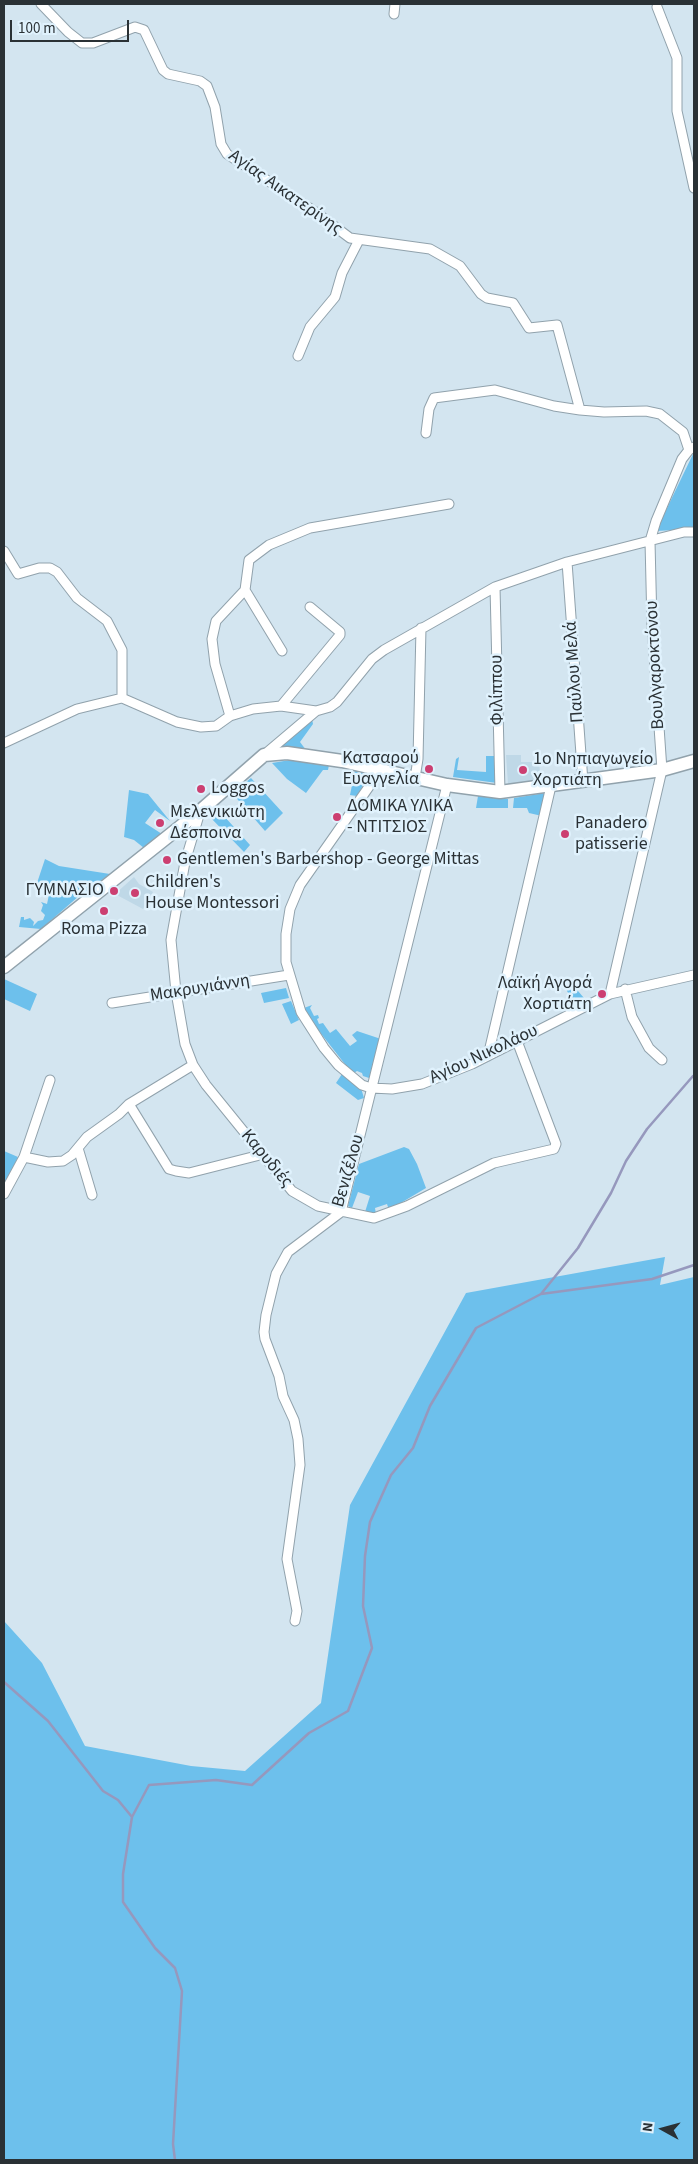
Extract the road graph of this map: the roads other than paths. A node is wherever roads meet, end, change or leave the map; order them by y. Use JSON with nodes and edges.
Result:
{"nodes":[{"id":1,"x":41,"y":4,"type":"edge"},
{"id":2,"x":395,"y":4,"type":"edge"},
{"id":3,"x":656,"y":8,"type":"dead end"},
{"id":4,"x":394,"y":14,"type":"dead end"},
{"id":5,"x":694,"y":188,"type":"edge"},
{"id":6,"x":359,"y":240,"type":"junction"},
{"id":7,"x":298,"y":356,"type":"dead end"},
{"id":8,"x":580,"y":410,"type":"junction"},
{"id":9,"x":426,"y":432,"type":"dead end"},
{"id":10,"x":692,"y":448,"type":"edge"},
{"id":11,"x":448,"y":504,"type":"dead end"},
{"id":12,"x":694,"y":532,"type":"edge"},
{"id":13,"x":650,"y":541,"type":"junction"},
{"id":14,"x":4,"y":551,"type":"edge"},
{"id":15,"x":567,"y":562,"type":"junction"},
{"id":16,"x":495,"y":588,"type":"junction"},
{"id":17,"x":245,"y":590,"type":"junction"},
{"id":18,"x":310,"y":607,"type":"dead end"},
{"id":19,"x":421,"y":628,"type":"junction"},
{"id":20,"x":282,"y":651,"type":"dead end"},
{"id":21,"x":122,"y":698,"type":"junction"},
{"id":22,"x":281,"y":706,"type":"junction"},
{"id":23,"x":316,"y":711,"type":"junction"},
{"id":24,"x":230,"y":716,"type":"junction"},
{"id":25,"x":4,"y":743,"type":"edge"},
{"id":26,"x":264,"y":755,"type":"junction"},
{"id":27,"x":694,"y":761,"type":"edge"},
{"id":28,"x":380,"y":770,"type":"junction"},
{"id":29,"x":662,"y":770,"type":"junction"},
{"id":30,"x":415,"y":778,"type":"junction"},
{"id":31,"x":583,"y":782,"type":"junction"},
{"id":32,"x":447,"y":785,"type":"junction"},
{"id":33,"x":551,"y":786,"type":"junction"},
{"id":34,"x":500,"y":792,"type":"junction"},
{"id":35,"x":200,"y":811,"type":"junction"},
{"id":36,"x":4,"y":967,"type":"edge"},
{"id":37,"x":289,"y":975,"type":"junction"},
{"id":38,"x":694,"y":975,"type":"edge"},
{"id":39,"x":626,"y":989,"type":"junction"},
{"id":40,"x":176,"y":992,"type":"junction"},
{"id":41,"x":610,"y":994,"type":"junction"},
{"id":42,"x":112,"y":1003,"type":"dead end"},
{"id":43,"x":517,"y":1041,"type":"junction"},
{"id":44,"x":488,"y":1056,"type":"junction"},
{"id":45,"x":662,"y":1060,"type":"dead end"},
{"id":46,"x":193,"y":1065,"type":"junction"},
{"id":47,"x":50,"y":1080,"type":"dead end"},
{"id":48,"x":372,"y":1088,"type":"junction"},
{"id":49,"x":129,"y":1104,"type":"junction"},
{"id":50,"x":78,"y":1148,"type":"junction"},
{"id":51,"x":260,"y":1155,"type":"junction"},
{"id":52,"x":24,"y":1157,"type":"junction"},
{"id":53,"x":4,"y":1194,"type":"edge"},
{"id":54,"x":92,"y":1195,"type":"dead end"},
{"id":55,"x":341,"y":1212,"type":"junction"},
{"id":56,"x":295,"y":1621,"type":"dead end"}],
"edges":[{"from":1,"to":6,"type":"street","name":"Αγίας Αικατερίνης"},
{"from":2,"to":4,"type":"street"},
{"from":3,"to":5,"type":"street"},
{"from":6,"to":7,"type":"street"},
{"from":6,"to":8,"type":"street","name":"Αγίας Αικατερίνης"},
{"from":8,"to":9,"type":"street"},
{"from":8,"to":10,"type":"street"},
{"from":10,"to":13,"type":"street","name":"Βουλγαροκτόνου"},
{"from":11,"to":17,"type":"street"},
{"from":12,"to":13,"type":"street"},
{"from":13,"to":15,"type":"street"},
{"from":13,"to":29,"type":"street","name":"Βουλγαροκτόνου"},
{"from":14,"to":21,"type":"street"},
{"from":15,"to":16,"type":"street"},
{"from":15,"to":31,"type":"street","name":"Παύλου Μελά"},
{"from":16,"to":19,"type":"street"},
{"from":16,"to":34,"type":"street","name":"Φιλίππου"},
{"from":17,"to":20,"type":"street"},
{"from":17,"to":24,"type":"street"},
{"from":18,"to":22,"type":"street"},
{"from":19,"to":23,"type":"street"},
{"from":19,"to":30,"type":"street"},
{"from":21,"to":24,"type":"street"},
{"from":21,"to":25,"type":"street"},
{"from":22,"to":23,"type":"street"},
{"from":22,"to":24,"type":"street"},
{"from":23,"to":26,"type":"street"},
{"from":26,"to":28,"type":"street"},
{"from":26,"to":35,"type":"street"},
{"from":27,"to":29,"type":"street"},
{"from":28,"to":30,"type":"street"},
{"from":28,"to":37,"type":"street","name":"Αγίου Νικολάου"},
{"from":29,"to":31,"type":"street"},
{"from":29,"to":41,"type":"street","name":"Βουλγαροκτόνου"},
{"from":30,"to":32,"type":"street"},
{"from":31,"to":33,"type":"street"},
{"from":32,"to":34,"type":"street"},
{"from":32,"to":48,"type":"street","name":"Βενιζέλου"},
{"from":33,"to":34,"type":"street"},
{"from":33,"to":44,"type":"street"},
{"from":35,"to":36,"type":"street"},
{"from":35,"to":40,"type":"street","name":"Καρυδιές"},
{"from":37,"to":40,"type":"street","name":"Μακρυγιάννη"},
{"from":37,"to":48,"type":"street","name":"Αγίου Νικολάου"},
{"from":38,"to":39,"type":"street","name":"Αγίου Νικολάου"},
{"from":39,"to":41,"type":"street","name":"Αγίου Νικολάου"},
{"from":39,"to":45,"type":"street"},
{"from":40,"to":42,"type":"street","name":"Μακρυγιάννη"},
{"from":40,"to":46,"type":"street","name":"Καρυδιές"},
{"from":41,"to":43,"type":"street","name":"Αγίου Νικολάου"},
{"from":43,"to":44,"type":"street","name":"Αγίου Νικολάου"},
{"from":43,"to":55,"type":"street","name":"Καρυδιές"},
{"from":44,"to":48,"type":"street","name":"Αγίου Νικολάου"},
{"from":46,"to":49,"type":"street"},
{"from":46,"to":51,"type":"street","name":"Καρυδιές"},
{"from":47,"to":52,"type":"street"},
{"from":48,"to":55,"type":"street","name":"Βενιζέλου"},
{"from":49,"to":50,"type":"street"},
{"from":49,"to":51,"type":"street"},
{"from":50,"to":52,"type":"street"},
{"from":50,"to":54,"type":"street"},
{"from":51,"to":55,"type":"street","name":"Καρυδιές"},
{"from":52,"to":53,"type":"street"},
{"from":55,"to":56,"type":"street","name":"Βενιζέλου"}]}
